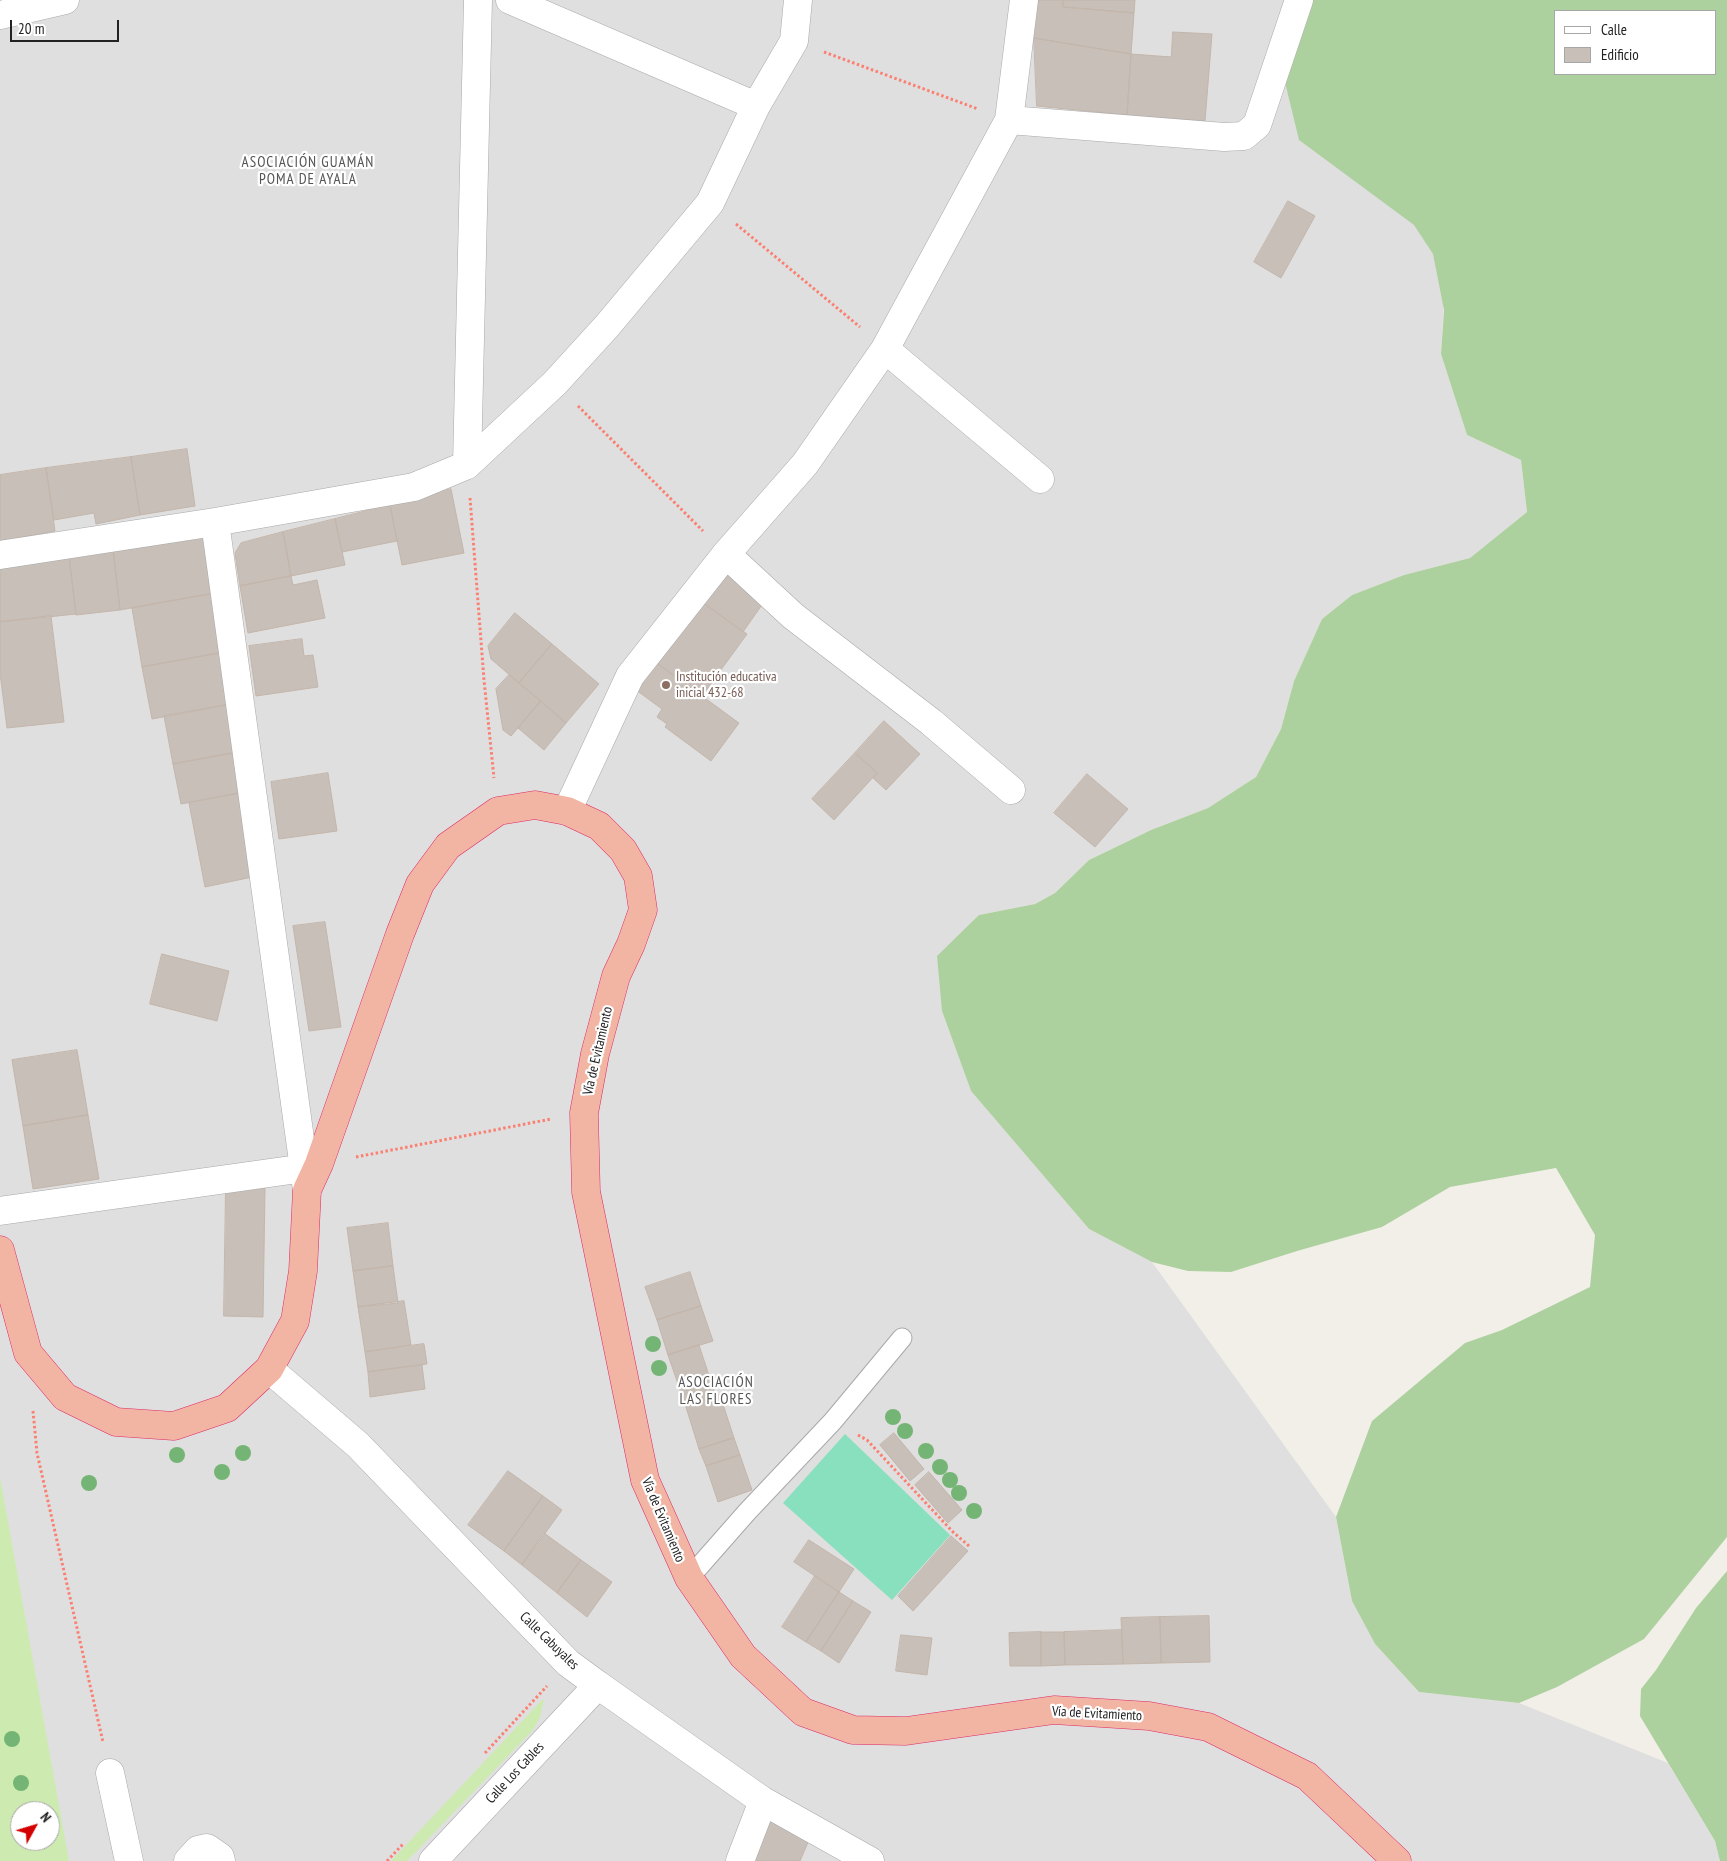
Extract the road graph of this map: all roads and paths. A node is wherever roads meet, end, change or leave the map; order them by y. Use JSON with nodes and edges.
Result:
{"nodes":[{"id":1,"x":65,"y":0,"type":"edge"},
{"id":2,"x":478,"y":0,"type":"edge"},
{"id":3,"x":510,"y":0,"type":"edge"},
{"id":4,"x":798,"y":0,"type":"edge"},
{"id":5,"x":1024,"y":0,"type":"edge"},
{"id":6,"x":1299,"y":0,"type":"edge"},
{"id":7,"x":0,"y":15,"type":"edge"},
{"id":8,"x":794,"y":41,"type":"junction"},
{"id":9,"x":756,"y":106,"type":"junction"},
{"id":10,"x":1009,"y":120,"type":"junction"},
{"id":11,"x":710,"y":203,"type":"junction"},
{"id":12,"x":885,"y":349,"type":"junction"},
{"id":13,"x":555,"y":383,"type":"junction"},
{"id":14,"x":467,"y":465,"type":"junction"},
{"id":15,"x":1040,"y":479,"type":"dead end"},
{"id":16,"x":215,"y":522,"type":"junction"},
{"id":17,"x":726,"y":554,"type":"junction"},
{"id":18,"x":0,"y":555,"type":"edge"},
{"id":19,"x":1011,"y":790,"type":"dead end"},
{"id":20,"x":498,"y":811,"type":"junction"},
{"id":21,"x":567,"y":811,"type":"junction"},
{"id":22,"x":584,"y":1113,"type":"junction"},
{"id":23,"x":310,"y":1174,"type":"junction"},
{"id":24,"x":0,"y":1211,"type":"edge"},
{"id":25,"x":0,"y":1250,"type":"edge"},
{"id":26,"x":902,"y":1338,"type":"dead end"},
{"id":27,"x":269,"y":1369,"type":"junction"},
{"id":28,"x":33,"y":1403,"type":"dead end"},
{"id":29,"x":833,"y":1421,"type":"junction"},
{"id":30,"x":969,"y":1546,"type":"dead end"},
{"id":31,"x":689,"y":1578,"type":"junction"},
{"id":32,"x":598,"y":1685,"type":"junction"},
{"id":33,"x":110,"y":1773,"type":"joint"},
{"id":34,"x":763,"y":1801,"type":"junction"},
{"id":35,"x":129,"y":1861,"type":"edge"},
{"id":36,"x":188,"y":1861,"type":"edge"},
{"id":37,"x":221,"y":1861,"type":"edge"},
{"id":38,"x":433,"y":1861,"type":"edge"},
{"id":39,"x":740,"y":1861,"type":"edge"},
{"id":40,"x":870,"y":1861,"type":"edge"},
{"id":41,"x":1397,"y":1861,"type":"edge"}],
"edges":[{"from":1,"to":7,"type":"street"},
{"from":2,"to":14,"type":"street"},
{"from":3,"to":9,"type":"street"},
{"from":4,"to":8,"type":"street"},
{"from":5,"to":10,"type":"street"},
{"from":6,"to":10,"type":"street"},
{"from":8,"to":9,"type":"street"},
{"from":8,"to":10,"type":"path"},
{"from":9,"to":11,"type":"street"},
{"from":10,"to":12,"type":"street"},
{"from":11,"to":12,"type":"path"},
{"from":11,"to":13,"type":"street"},
{"from":12,"to":15,"type":"street"},
{"from":12,"to":17,"type":"street"},
{"from":13,"to":14,"type":"street"},
{"from":13,"to":17,"type":"path"},
{"from":14,"to":16,"type":"street"},
{"from":14,"to":20,"type":"path"},
{"from":16,"to":18,"type":"street"},
{"from":16,"to":23,"type":"street"},
{"from":17,"to":19,"type":"street"},
{"from":17,"to":21,"type":"street"},
{"from":20,"to":21,"type":"highway","name":"Vía de Evitamiento"},
{"from":20,"to":23,"type":"highway","name":"Vía de Evitamiento"},
{"from":21,"to":22,"type":"highway","name":"Vía de Evitamiento"},
{"from":22,"to":23,"type":"path"},
{"from":22,"to":31,"type":"highway","name":"Vía de Evitamiento"},
{"from":23,"to":24,"type":"street"},
{"from":23,"to":27,"type":"highway","name":"Vía de Evitamiento"},
{"from":25,"to":27,"type":"highway","name":"Vía de Evitamiento"},
{"from":26,"to":29,"type":"lane"},
{"from":27,"to":32,"type":"street","name":"Calle Cabuyales"},
{"from":28,"to":33,"type":"path"},
{"from":29,"to":30,"type":"path"},
{"from":29,"to":31,"type":"lane"},
{"from":31,"to":41,"type":"highway","name":"Vía de Evitamiento"},
{"from":32,"to":34,"type":"street","name":"Calle Cabuyales"},
{"from":32,"to":38,"type":"street","name":"Calle Los Cables"},
{"from":33,"to":35,"type":"street"},
{"from":34,"to":39,"type":"street"},
{"from":34,"to":40,"type":"street","name":"Calle Cabuyales"},
{"from":36,"to":37,"type":"street"}]}
